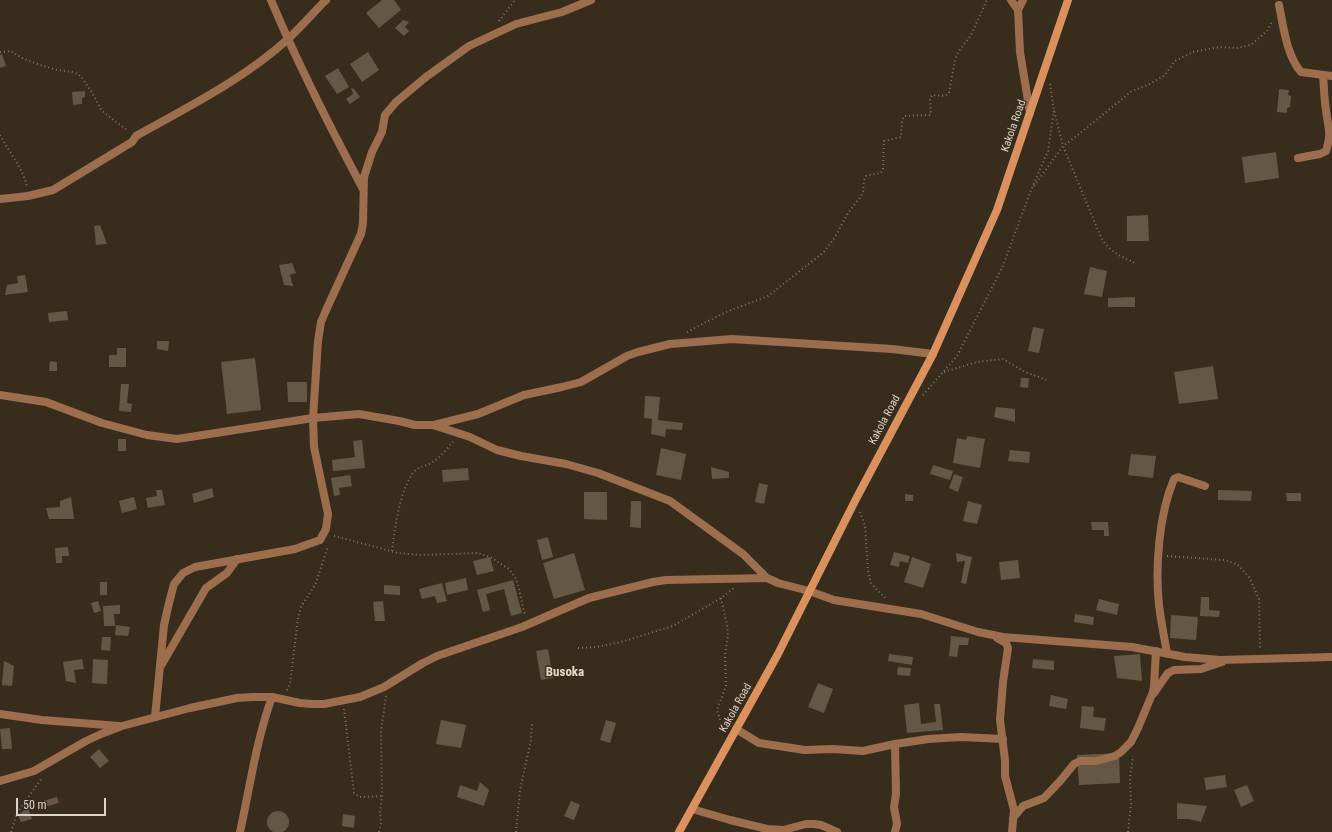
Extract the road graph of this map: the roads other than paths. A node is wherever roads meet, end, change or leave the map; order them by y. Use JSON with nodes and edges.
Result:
{"nodes":[{"id":1,"x":271,"y":0,"type":"edge"},
{"id":2,"x":326,"y":0,"type":"edge"},
{"id":3,"x":591,"y":0,"type":"edge"},
{"id":4,"x":1011,"y":0,"type":"edge"},
{"id":5,"x":1023,"y":0,"type":"edge"},
{"id":6,"x":1068,"y":0,"type":"edge"},
{"id":7,"x":1279,"y":5,"type":"road end"},
{"id":8,"x":1018,"y":10,"type":"junction"},
{"id":9,"x":287,"y":39,"type":"junction"},
{"id":10,"x":1323,"y":74,"type":"junction"},
{"id":11,"x":1332,"y":76,"type":"edge"},
{"id":12,"x":1030,"y":113,"type":"junction"},
{"id":13,"x":1298,"y":158,"type":"dead end"},
{"id":14,"x":363,"y":189,"type":"junction"},
{"id":15,"x":0,"y":198,"type":"edge"},
{"id":16,"x":933,"y":354,"type":"junction"},
{"id":17,"x":0,"y":395,"type":"edge"},
{"id":18,"x":313,"y":418,"type":"junction"},
{"id":19,"x":433,"y":425,"type":"junction"},
{"id":20,"x":1205,"y":486,"type":"dead end"},
{"id":21,"x":237,"y":560,"type":"junction"},
{"id":22,"x":767,"y":578,"type":"junction"},
{"id":23,"x":809,"y":591,"type":"junction"},
{"id":24,"x":993,"y":635,"type":"junction"},
{"id":25,"x":1156,"y":651,"type":"junction"},
{"id":26,"x":1166,"y":653,"type":"junction"},
{"id":27,"x":1332,"y":657,"type":"edge"},
{"id":28,"x":1226,"y":660,"type":"junction"},
{"id":29,"x":160,"y":668,"type":"junction"},
{"id":30,"x":272,"y":697,"type":"junction"},
{"id":31,"x":1150,"y":699,"type":"junction"},
{"id":32,"x":0,"y":714,"type":"edge"},
{"id":33,"x":155,"y":717,"type":"junction"},
{"id":34,"x":122,"y":726,"type":"junction"},
{"id":35,"x":736,"y":729,"type":"junction"},
{"id":36,"x":1002,"y":739,"type":"junction"},
{"id":37,"x":895,"y":744,"type":"junction"},
{"id":38,"x":0,"y":780,"type":"edge"},
{"id":39,"x":692,"y":809,"type":"junction"},
{"id":40,"x":1013,"y":818,"type":"junction"},
{"id":41,"x":240,"y":832,"type":"edge"},
{"id":42,"x":679,"y":832,"type":"edge"},
{"id":43,"x":837,"y":832,"type":"edge"},
{"id":44,"x":895,"y":832,"type":"edge"},
{"id":45,"x":1012,"y":832,"type":"edge"}],
"edges":[{"from":1,"to":9,"type":"street"},
{"from":2,"to":9,"type":"street"},
{"from":3,"to":14,"type":"street"},
{"from":4,"to":8,"type":"street"},
{"from":5,"to":8,"type":"street"},
{"from":6,"to":12,"type":"main road","name":"Kakola Road"},
{"from":7,"to":10,"type":"street"},
{"from":8,"to":12,"type":"street"},
{"from":9,"to":14,"type":"street"},
{"from":9,"to":15,"type":"street"},
{"from":10,"to":11,"type":"street"},
{"from":10,"to":13,"type":"street"},
{"from":12,"to":16,"type":"main road","name":"Kakola Road"},
{"from":14,"to":18,"type":"street"},
{"from":16,"to":19,"type":"street"},
{"from":16,"to":23,"type":"main road","name":"Kakola Road"},
{"from":17,"to":18,"type":"street"},
{"from":18,"to":19,"type":"street"},
{"from":18,"to":21,"type":"street"},
{"from":19,"to":22,"type":"street"},
{"from":20,"to":26,"type":"street"},
{"from":21,"to":29,"type":"street"},
{"from":21,"to":29,"type":"street"},
{"from":22,"to":23,"type":"street"},
{"from":22,"to":30,"type":"street"},
{"from":23,"to":24,"type":"street"},
{"from":23,"to":35,"type":"main road","name":"Kakola Road"},
{"from":24,"to":25,"type":"street"},
{"from":24,"to":36,"type":"street"},
{"from":25,"to":26,"type":"street"},
{"from":25,"to":31,"type":"street"},
{"from":26,"to":28,"type":"street"},
{"from":27,"to":28,"type":"street"},
{"from":28,"to":31,"type":"street"},
{"from":29,"to":33,"type":"street"},
{"from":30,"to":33,"type":"street"},
{"from":30,"to":41,"type":"street"},
{"from":31,"to":40,"type":"street"},
{"from":32,"to":34,"type":"street"},
{"from":33,"to":34,"type":"street"},
{"from":34,"to":38,"type":"street"},
{"from":35,"to":37,"type":"street"},
{"from":35,"to":39,"type":"main road","name":"Kakola Road"},
{"from":36,"to":37,"type":"street"},
{"from":36,"to":40,"type":"street"},
{"from":37,"to":44,"type":"street"},
{"from":39,"to":42,"type":"main road","name":"Kakola Road"},
{"from":39,"to":43,"type":"street"},
{"from":40,"to":45,"type":"street"}]}
